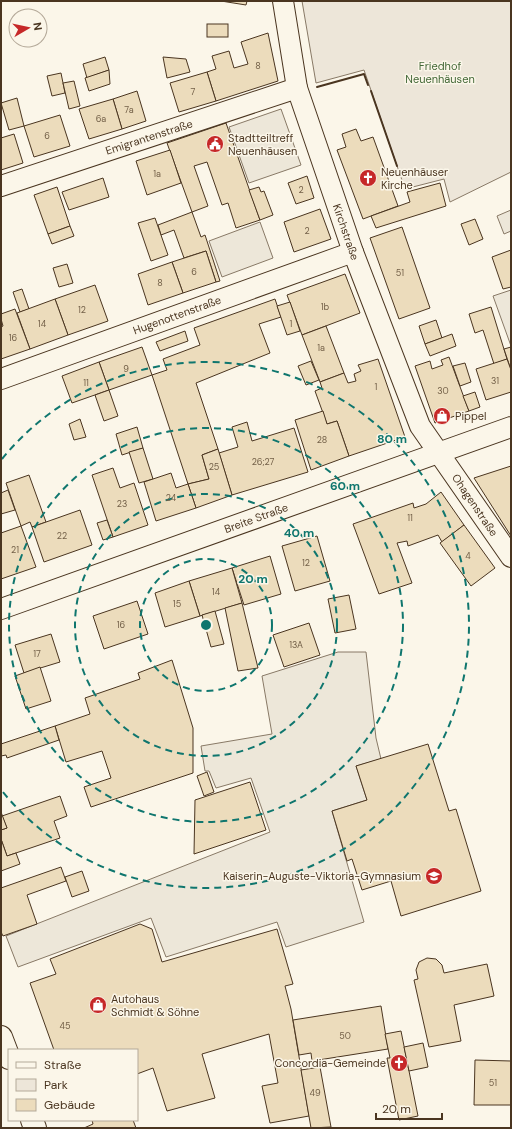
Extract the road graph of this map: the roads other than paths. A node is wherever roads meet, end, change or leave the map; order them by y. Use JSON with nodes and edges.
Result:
{"nodes":[{"id":1,"x":283,"y":1,"type":"edge"},
{"id":2,"x":297,"y":88,"type":"junction"},
{"id":3,"x":1,"y":186,"type":"edge"},
{"id":4,"x":353,"y":252,"type":"junction"},
{"id":5,"x":1,"y":379,"type":"edge"},
{"id":6,"x":511,"y":427,"type":"edge"},
{"id":7,"x":440,"y":453,"type":"junction"},
{"id":8,"x":511,"y":557,"type":"edge"},
{"id":9,"x":1,"y":609,"type":"edge"},
{"id":10,"x":1,"y":1037,"type":"edge"},
{"id":11,"x":8,"y":1055,"type":"edge"}],
"edges":[{"from":1,"to":2,"type":"street","name":"Kirchstraße"},
{"from":2,"to":3,"type":"street","name":"Emigrantenstraße"},
{"from":2,"to":4,"type":"street","name":"Kirchstraße"},
{"from":4,"to":5,"type":"street","name":"Hugenottenstraße"},
{"from":4,"to":7,"type":"street","name":"Kirchstraße"},
{"from":6,"to":7,"type":"street","name":"Breite Straße"},
{"from":7,"to":8,"type":"street","name":"Ohagenstraße"},
{"from":7,"to":9,"type":"street","name":"Breite Straße"},
{"from":10,"to":11,"type":"street"}]}
